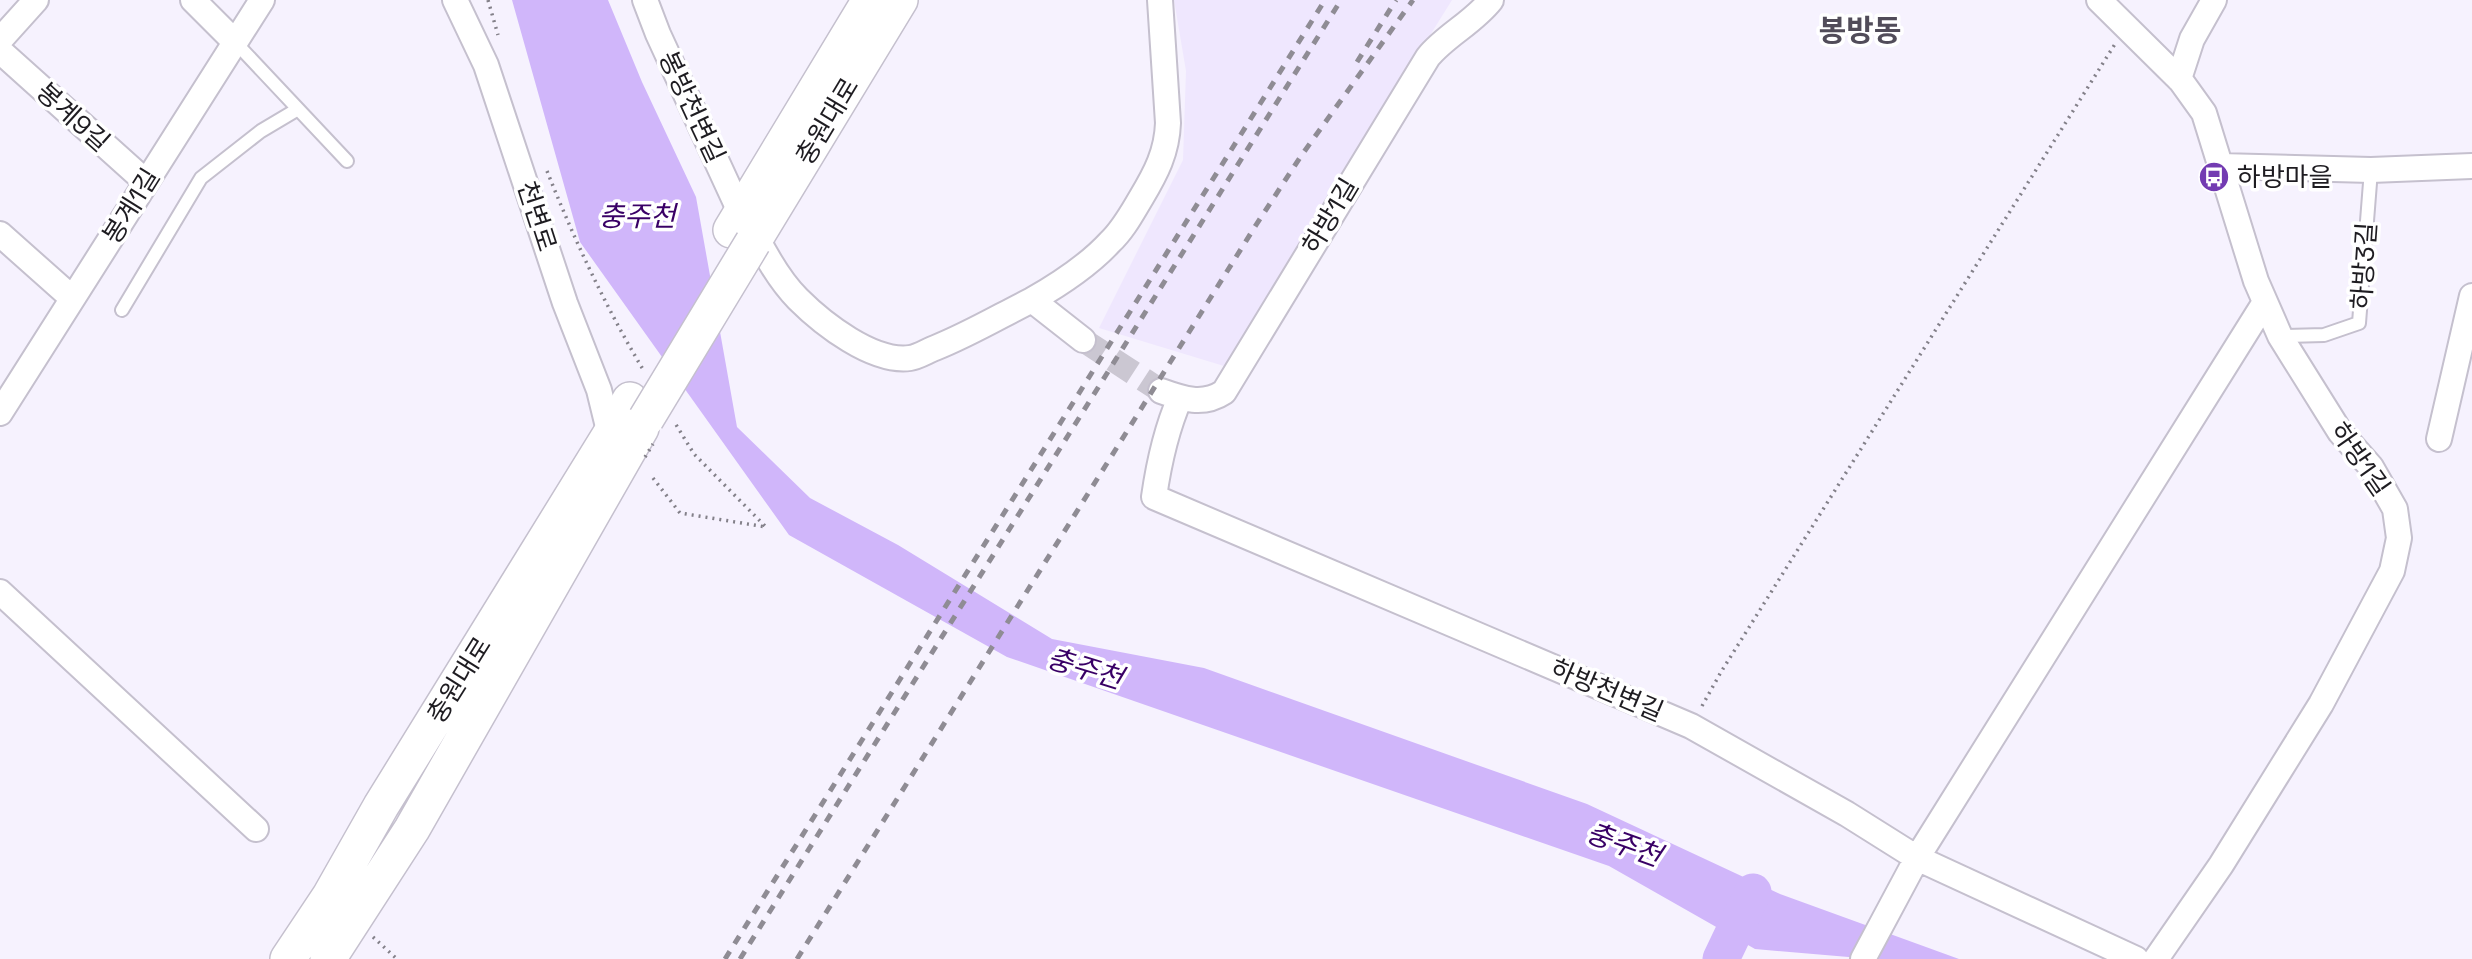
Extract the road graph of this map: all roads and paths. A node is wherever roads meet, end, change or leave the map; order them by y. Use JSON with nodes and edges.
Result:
{"nodes":[{"id":1,"x":36,"y":0,"type":"edge"},
{"id":2,"x":193,"y":0,"type":"edge"},
{"id":3,"x":262,"y":0,"type":"edge"},
{"id":4,"x":455,"y":0,"type":"edge"},
{"id":5,"x":488,"y":0,"type":"edge"},
{"id":6,"x":645,"y":0,"type":"edge"},
{"id":7,"x":870,"y":0,"type":"edge"},
{"id":8,"x":900,"y":0,"type":"edge"},
{"id":9,"x":1160,"y":0,"type":"edge"},
{"id":10,"x":1491,"y":0,"type":"edge"},
{"id":11,"x":2099,"y":0,"type":"edge"},
{"id":12,"x":2214,"y":0,"type":"edge"},
{"id":13,"x":2126,"y":26,"type":"junction"},
{"id":14,"x":0,"y":40,"type":"edge"},
{"id":15,"x":500,"y":40,"type":"dead end"},
{"id":16,"x":235,"y":42,"type":"junction"},
{"id":17,"x":0,"y":51,"type":"edge"},
{"id":18,"x":2179,"y":79,"type":"junction"},
{"id":19,"x":299,"y":109,"type":"junction"},
{"id":20,"x":347,"y":161,"type":"dead end"},
{"id":21,"x":544,"y":164,"type":"dead end"},
{"id":22,"x":2220,"y":166,"type":"junction"},
{"id":23,"x":2472,"y":166,"type":"edge"},
{"id":24,"x":2371,"y":170,"type":"junction"},
{"id":25,"x":146,"y":182,"type":"junction"},
{"id":26,"x":745,"y":230,"type":"junction"},
{"id":27,"x":0,"y":234,"type":"edge"},
{"id":28,"x":2472,"y":296,"type":"edge"},
{"id":29,"x":72,"y":298,"type":"junction"},
{"id":30,"x":1032,"y":300,"type":"junction"},
{"id":31,"x":2265,"y":302,"type":"junction"},
{"id":32,"x":122,"y":310,"type":"dead end"},
{"id":33,"x":2280,"y":336,"type":"junction"},
{"id":34,"x":1083,"y":340,"type":"tunnel mouth"},
{"id":35,"x":1170,"y":395,"type":"joint"},
{"id":36,"x":648,"y":402,"type":"junction"},
{"id":37,"x":0,"y":413,"type":"edge"},
{"id":38,"x":610,"y":435,"type":"junction"},
{"id":39,"x":2439,"y":439,"type":"dead end"},
{"id":40,"x":653,"y":478,"type":"dead end"},
{"id":41,"x":0,"y":592,"type":"edge"},
{"id":42,"x":1691,"y":726,"type":"junction"},
{"id":43,"x":256,"y":829,"type":"dead end"},
{"id":44,"x":1917,"y":858,"type":"junction"},
{"id":45,"x":288,"y":959,"type":"edge"},
{"id":46,"x":328,"y":959,"type":"edge"},
{"id":47,"x":1863,"y":959,"type":"edge"},
{"id":48,"x":2136,"y":959,"type":"edge"},
{"id":49,"x":2156,"y":959,"type":"edge"}],
"edges":[{"from":1,"to":14,"type":"street"},
{"from":2,"to":16,"type":"street"},
{"from":3,"to":16,"type":"street","name":"봉계1길"},
{"from":4,"to":38,"type":"street","name":"천변로"},
{"from":5,"to":15,"type":"path"},
{"from":6,"to":26,"type":"street","name":"봉방천변길"},
{"from":7,"to":26,"type":"street","name":"충원대로"},
{"from":8,"to":26,"type":"street","name":"충원대로"},
{"from":9,"to":30,"type":"street"},
{"from":10,"to":35,"type":"street","name":"하방1길"},
{"from":11,"to":13,"type":"street","name":"하방1길"},
{"from":12,"to":18,"type":"street"},
{"from":13,"to":18,"type":"street","name":"하방1길"},
{"from":13,"to":42,"type":"path"},
{"from":16,"to":19,"type":"lane"},
{"from":16,"to":25,"type":"street","name":"봉계1길"},
{"from":17,"to":25,"type":"street","name":"봉계9길"},
{"from":18,"to":22,"type":"street","name":"하방1길"},
{"from":19,"to":20,"type":"lane"},
{"from":19,"to":32,"type":"lane"},
{"from":21,"to":36,"type":"path"},
{"from":22,"to":24,"type":"street"},
{"from":22,"to":31,"type":"street","name":"하방1길"},
{"from":23,"to":24,"type":"street"},
{"from":24,"to":33,"type":"lane","name":"하방3길"},
{"from":25,"to":29,"type":"street","name":"봉계1길"},
{"from":26,"to":30,"type":"street"},
{"from":26,"to":36,"type":"street"},
{"from":27,"to":29,"type":"street"},
{"from":28,"to":39,"type":"street"},
{"from":29,"to":37,"type":"street","name":"봉계1길"},
{"from":30,"to":34,"type":"street"},
{"from":31,"to":33,"type":"street","name":"하방1길"},
{"from":31,"to":44,"type":"street"},
{"from":33,"to":49,"type":"street","name":"하방1길"},
{"from":35,"to":42,"type":"street","name":"하방천변길"},
{"from":36,"to":38,"type":"street","name":"충원대로"},
{"from":36,"to":40,"type":"path"},
{"from":36,"to":46,"type":"street","name":"충원대로"},
{"from":38,"to":45,"type":"street","name":"충원대로"},
{"from":41,"to":43,"type":"street"},
{"from":42,"to":44,"type":"street","name":"하방천변길"},
{"from":44,"to":47,"type":"street"},
{"from":44,"to":48,"type":"street","name":"하방천변길"}]}
